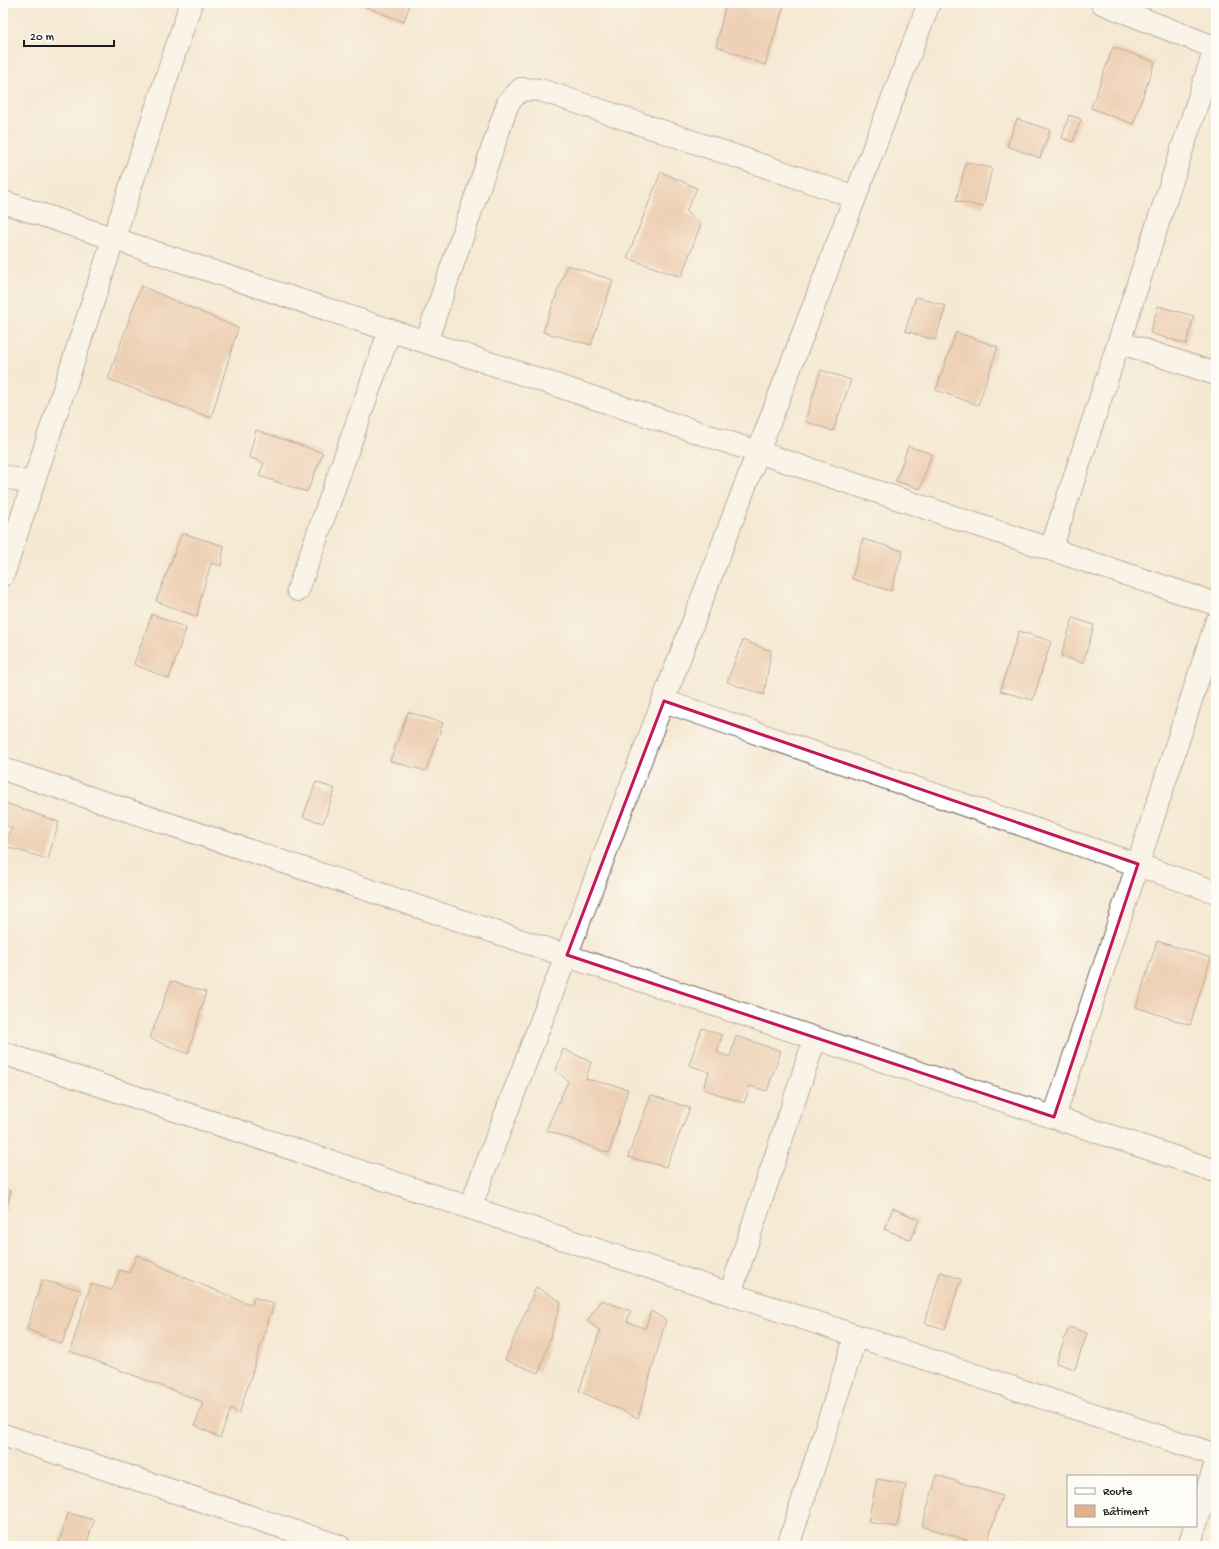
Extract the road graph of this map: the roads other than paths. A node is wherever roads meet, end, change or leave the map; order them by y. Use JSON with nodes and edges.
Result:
{"nodes":[{"id":1,"x":191,"y":3,"type":"edge"},
{"id":2,"x":929,"y":3,"type":"edge"},
{"id":3,"x":1102,"y":3,"type":"edge"},
{"id":4,"x":1216,"y":48,"type":"edge"},
{"id":5,"x":855,"y":197,"type":"junction"},
{"id":6,"x":3,"y":202,"type":"edge"},
{"id":7,"x":113,"y":239,"type":"junction"},
{"id":8,"x":390,"y":330,"type":"junction"},
{"id":9,"x":426,"y":342,"type":"junction"},
{"id":10,"x":1119,"y":342,"type":"junction"},
{"id":11,"x":1216,"y":374,"type":"edge"},
{"id":12,"x":758,"y":452,"type":"junction"},
{"id":13,"x":3,"y":476,"type":"edge"},
{"id":14,"x":32,"y":484,"type":"junction"},
{"id":15,"x":1051,"y":549,"type":"junction"},
{"id":16,"x":3,"y":575,"type":"edge"},
{"id":17,"x":298,"y":590,"type":"dead end"},
{"id":18,"x":1216,"y":604,"type":"edge"},
{"id":19,"x":1216,"y":623,"type":"edge"},
{"id":20,"x":664,"y":701,"type":"junction"},
{"id":21,"x":3,"y":768,"type":"edge"},
{"id":22,"x":1138,"y":864,"type":"junction"},
{"id":23,"x":1216,"y":892,"type":"edge"},
{"id":24,"x":567,"y":955,"type":"junction"},
{"id":25,"x":815,"y":1038,"type":"junction"},
{"id":26,"x":3,"y":1053,"type":"edge"},
{"id":27,"x":1054,"y":1117,"type":"junction"},
{"id":28,"x":1216,"y":1171,"type":"edge"},
{"id":29,"x":470,"y":1208,"type":"junction"},
{"id":30,"x":730,"y":1294,"type":"junction"},
{"id":31,"x":856,"y":1336,"type":"junction"},
{"id":32,"x":3,"y":1434,"type":"edge"},
{"id":33,"x":1216,"y":1455,"type":"edge"},
{"id":34,"x":1216,"y":1463,"type":"edge"},
{"id":35,"x":1197,"y":1522,"type":"edge"},
{"id":36,"x":1195,"y":1527,"type":"edge"},
{"id":37,"x":290,"y":1538,"type":"edge"},
{"id":38,"x":340,"y":1546,"type":"edge"},
{"id":39,"x":788,"y":1546,"type":"edge"},
{"id":40,"x":1189,"y":1546,"type":"edge"}],
"edges":[{"from":1,"to":7,"type":"street"},
{"from":2,"to":5,"type":"street"},
{"from":3,"to":4,"type":"street"},
{"from":4,"to":10,"type":"street"},
{"from":5,"to":9,"type":"street"},
{"from":5,"to":12,"type":"street"},
{"from":6,"to":7,"type":"street"},
{"from":7,"to":8,"type":"street"},
{"from":7,"to":14,"type":"street"},
{"from":8,"to":9,"type":"street"},
{"from":8,"to":17,"type":"street"},
{"from":9,"to":12,"type":"street"},
{"from":10,"to":11,"type":"street"},
{"from":10,"to":15,"type":"street"},
{"from":12,"to":15,"type":"street"},
{"from":12,"to":20,"type":"street"},
{"from":13,"to":14,"type":"street"},
{"from":14,"to":16,"type":"street"},
{"from":15,"to":18,"type":"street"},
{"from":19,"to":22,"type":"street"},
{"from":20,"to":22,"type":"street"},
{"from":20,"to":24,"type":"street"},
{"from":21,"to":24,"type":"street"},
{"from":22,"to":23,"type":"street"},
{"from":22,"to":27,"type":"street"},
{"from":24,"to":25,"type":"street"},
{"from":24,"to":29,"type":"street"},
{"from":25,"to":27,"type":"street"},
{"from":25,"to":30,"type":"street"},
{"from":26,"to":29,"type":"street"},
{"from":27,"to":28,"type":"street"},
{"from":29,"to":30,"type":"street"},
{"from":30,"to":31,"type":"street"},
{"from":31,"to":33,"type":"street"},
{"from":31,"to":39,"type":"street"},
{"from":32,"to":37,"type":"street"},
{"from":34,"to":35,"type":"street"},
{"from":36,"to":40,"type":"street"},
{"from":37,"to":38,"type":"street"}]}
